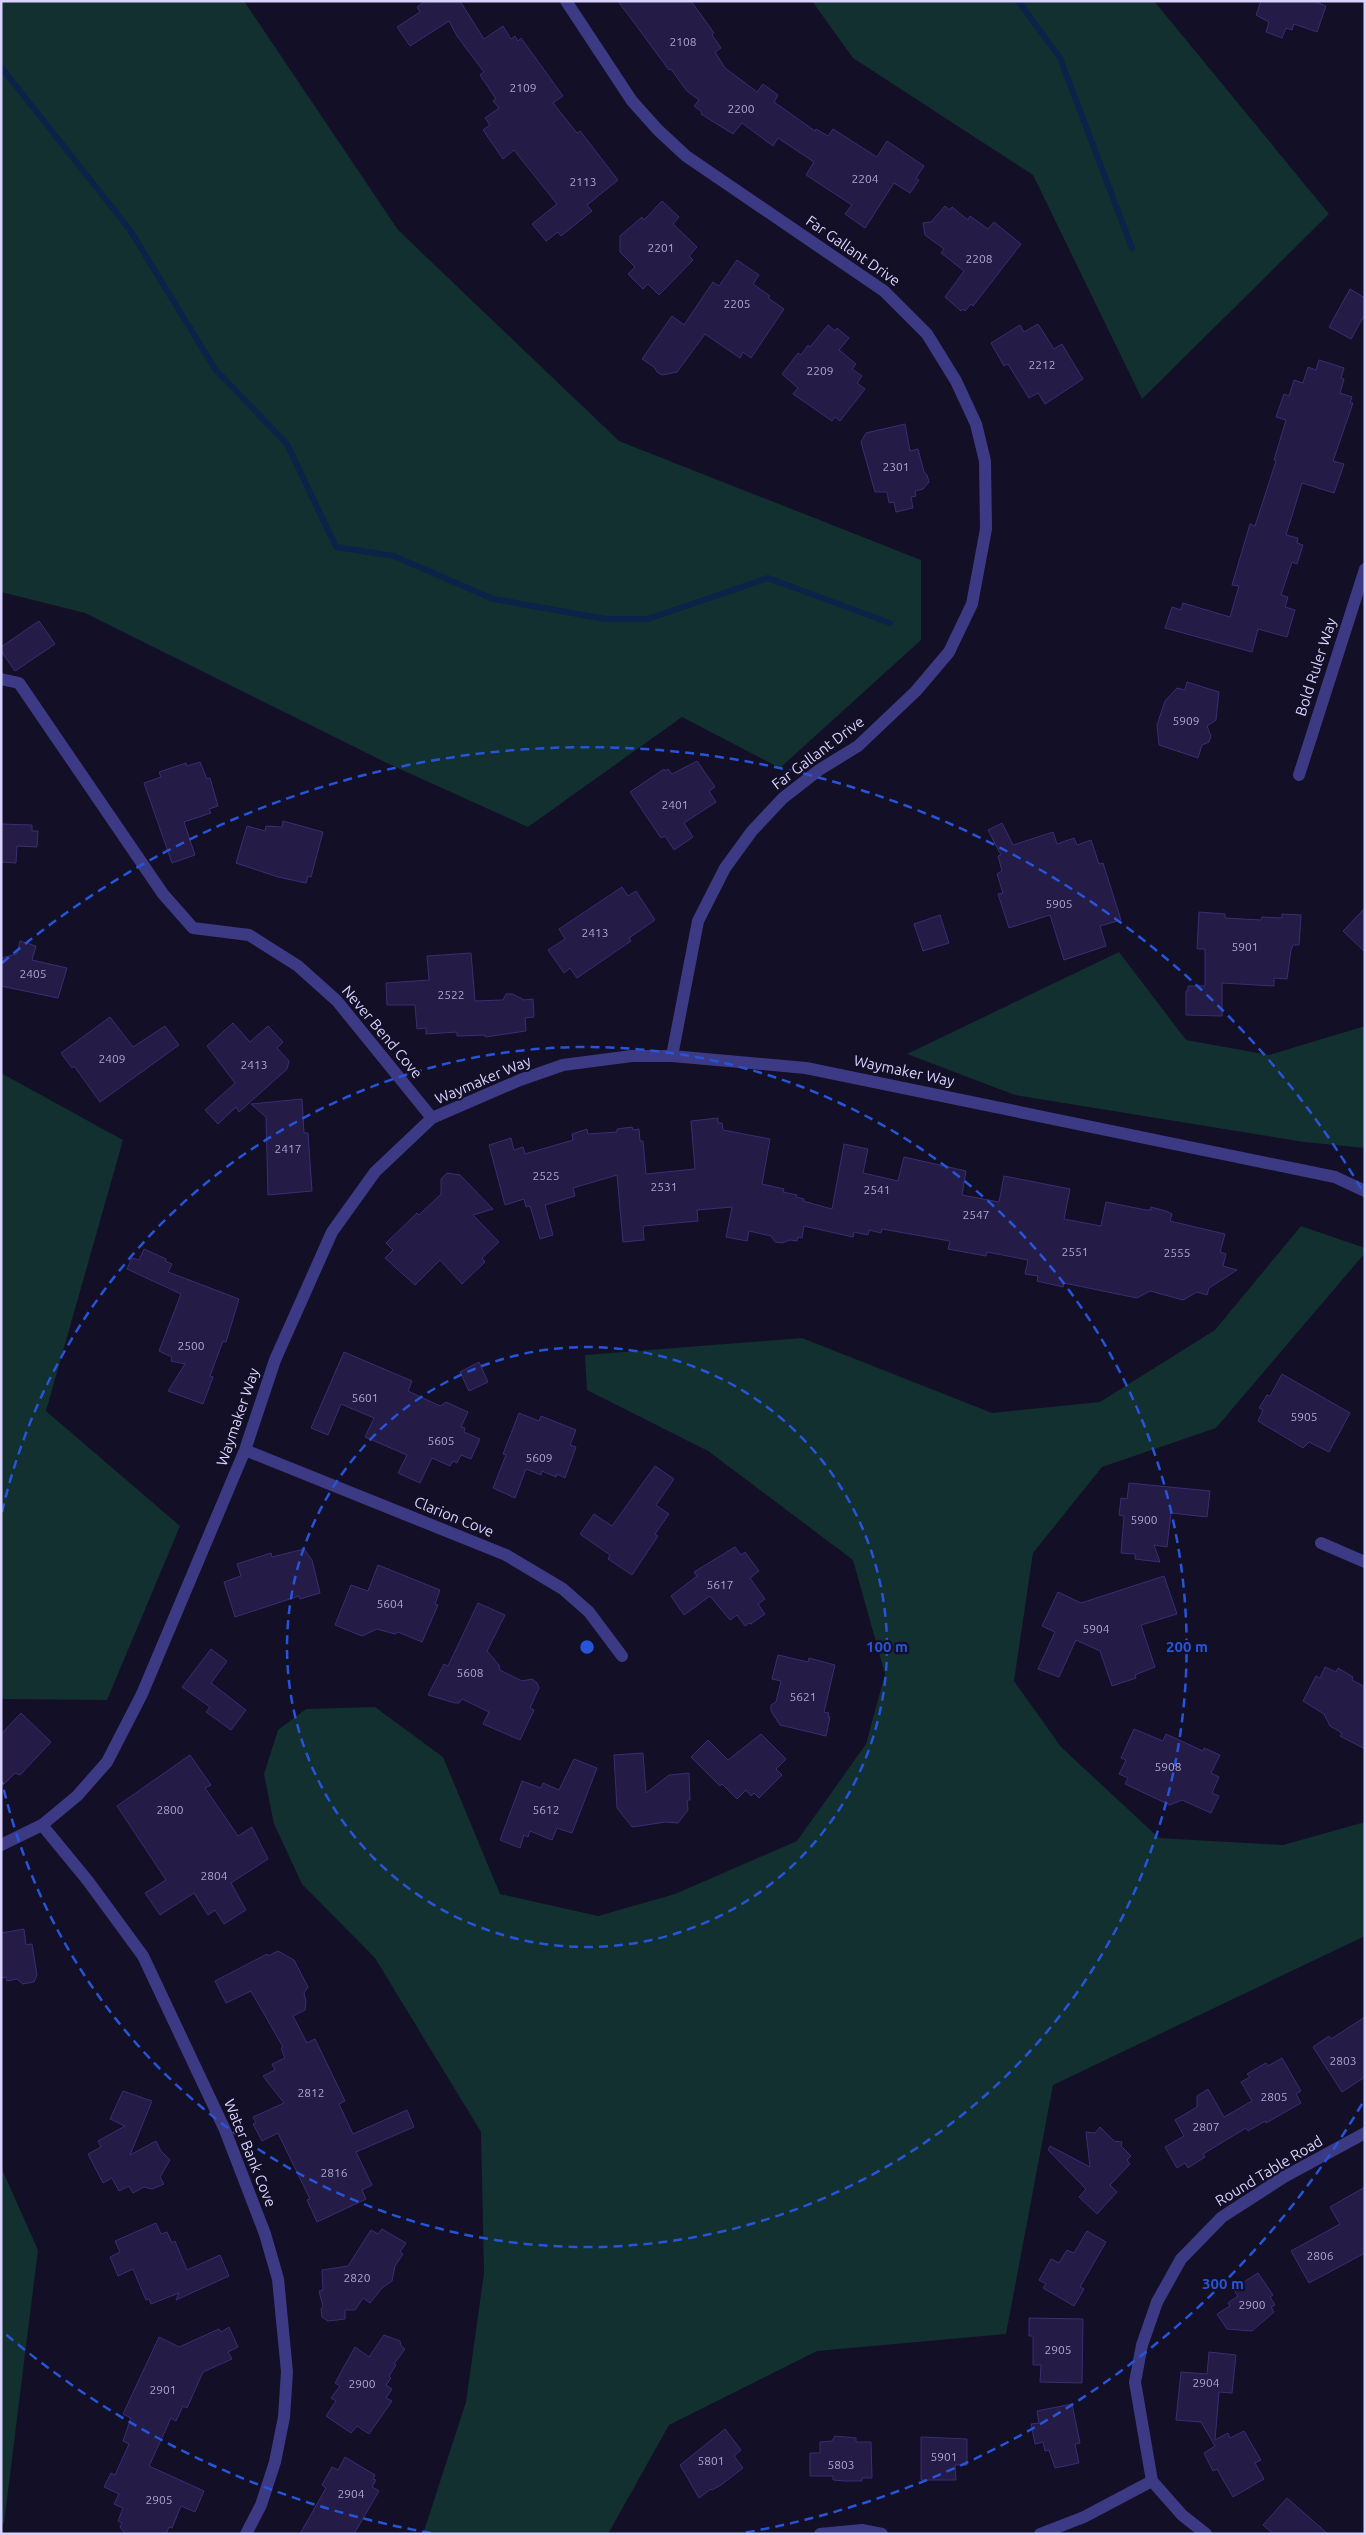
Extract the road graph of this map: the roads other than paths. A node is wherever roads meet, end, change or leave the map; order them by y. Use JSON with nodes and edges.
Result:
{"nodes":[{"id":1,"x":566,"y":1,"type":"edge"},
{"id":2,"x":1365,"y":569,"type":"edge"},
{"id":3,"x":1,"y":679,"type":"edge"},
{"id":4,"x":1299,"y":775,"type":"dead end"},
{"id":5,"x":672,"y":1056,"type":"junction"},
{"id":6,"x":432,"y":1118,"type":"junction"},
{"id":7,"x":1365,"y":1191,"type":"edge"},
{"id":8,"x":245,"y":1450,"type":"junction"},
{"id":9,"x":1321,"y":1543,"type":"dead end"},
{"id":10,"x":1365,"y":1562,"type":"edge"},
{"id":11,"x":622,"y":1656,"type":"dead end"},
{"id":12,"x":42,"y":1825,"type":"junction"},
{"id":13,"x":1,"y":1846,"type":"edge"},
{"id":14,"x":1365,"y":2133,"type":"edge"},
{"id":15,"x":1152,"y":2481,"type":"junction"},
{"id":16,"x":246,"y":2534,"type":"edge"},
{"id":17,"x":820,"y":2534,"type":"edge"},
{"id":18,"x":882,"y":2534,"type":"edge"},
{"id":19,"x":1040,"y":2534,"type":"edge"},
{"id":20,"x":1206,"y":2534,"type":"edge"}],
"edges":[{"from":1,"to":5,"type":"street","name":"Far Gallant Drive"},
{"from":2,"to":4,"type":"street","name":"Bold Ruler Way"},
{"from":3,"to":6,"type":"street","name":"Never Bend Cove"},
{"from":5,"to":6,"type":"street","name":"Waymaker Way"},
{"from":5,"to":7,"type":"street","name":"Waymaker Way"},
{"from":6,"to":8,"type":"street","name":"Waymaker Way"},
{"from":8,"to":11,"type":"street","name":"Clarion Cove"},
{"from":8,"to":12,"type":"street","name":"Waymaker Way"},
{"from":9,"to":10,"type":"street"},
{"from":12,"to":13,"type":"street","name":"Waymaker Way"},
{"from":12,"to":16,"type":"street","name":"Water Bank Cove"},
{"from":14,"to":15,"type":"street","name":"Round Table Road"},
{"from":15,"to":19,"type":"street"},
{"from":15,"to":20,"type":"street"},
{"from":17,"to":18,"type":"street"}]}
